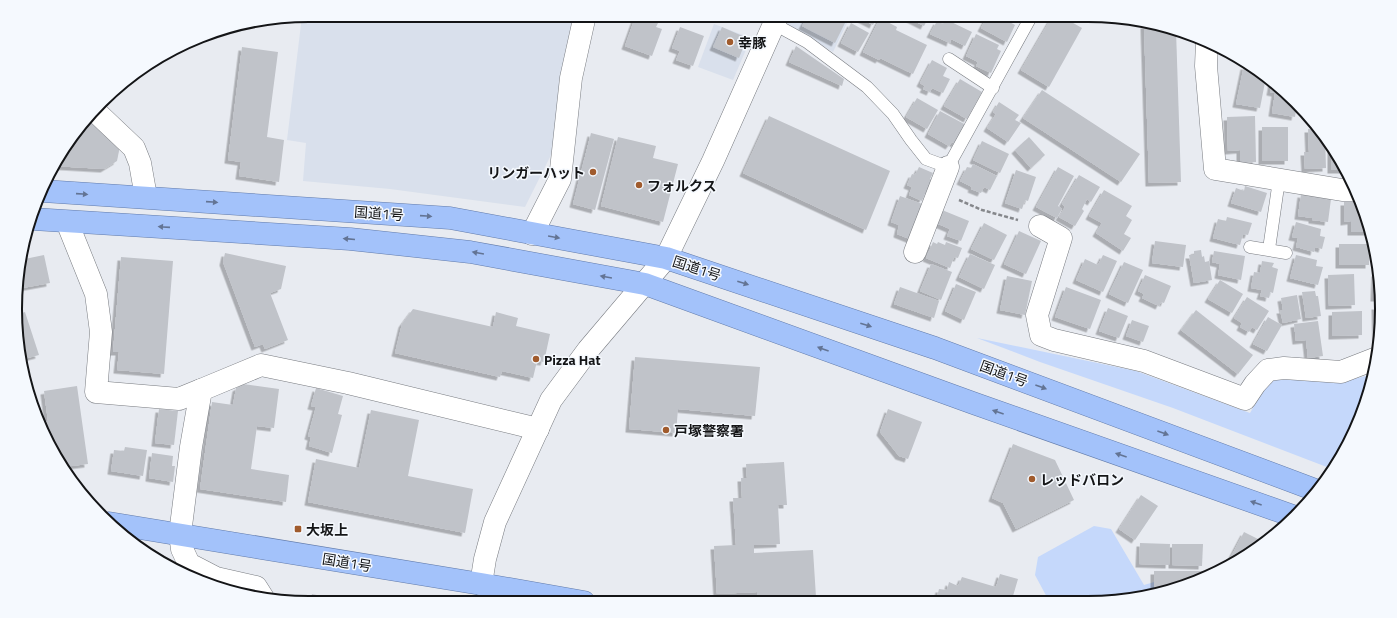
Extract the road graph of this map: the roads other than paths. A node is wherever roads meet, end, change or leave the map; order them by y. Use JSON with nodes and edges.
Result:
{"nodes":[{"id":1,"x":583,"y":22,"type":"edge"},
{"id":2,"x":775,"y":22,"type":"edge"},
{"id":3,"x":779,"y":22,"type":"edge"},
{"id":4,"x":1028,"y":22,"type":"edge"},
{"id":5,"x":1207,"y":48,"type":"edge"},
{"id":6,"x":949,"y":59,"type":"dead end"},
{"id":7,"x":993,"y":88,"type":"junction"},
{"id":8,"x":98,"y":114,"type":"edge"},
{"id":9,"x":948,"y":167,"type":"junction"},
{"id":10,"x":1279,"y":180,"type":"junction"},
{"id":11,"x":1349,"y":190,"type":"edge"},
{"id":12,"x":48,"y":191,"type":"edge"},
{"id":13,"x":146,"y":198,"type":"junction"},
{"id":14,"x":36,"y":220,"type":"edge"},
{"id":15,"x":67,"y":222,"type":"junction"},
{"id":16,"x":1040,"y":226,"type":"road end"},
{"id":17,"x":532,"y":234,"type":"junction"},
{"id":18,"x":1250,"y":247,"type":"dead end"},
{"id":19,"x":1269,"y":249,"type":"junction"},
{"id":20,"x":914,"y":252,"type":"dead end"},
{"id":21,"x":1286,"y":253,"type":"dead end"},
{"id":22,"x":666,"y":258,"type":"junction"},
{"id":23,"x":645,"y":284,"type":"junction"},
{"id":24,"x":1370,"y":361,"type":"edge"},
{"id":25,"x":201,"y":390,"type":"junction"},
{"id":26,"x":538,"y":429,"type":"junction"},
{"id":27,"x":1312,"y":489,"type":"edge"},
{"id":28,"x":1288,"y":514,"type":"edge"},
{"id":29,"x":120,"y":525,"type":"edge"},
{"id":30,"x":180,"y":534,"type":"junction"},
{"id":31,"x":481,"y":584,"type":"junction"},
{"id":32,"x":259,"y":591,"type":"edge"},
{"id":33,"x":550,"y":596,"type":"edge"}],
"edges":[{"from":1,"to":17,"type":"street"},
{"from":2,"to":22,"type":"street"},
{"from":3,"to":9,"type":"lane"},
{"from":4,"to":7,"type":"lane"},
{"from":5,"to":10,"type":"street"},
{"from":6,"to":7,"type":"lane"},
{"from":7,"to":9,"type":"lane"},
{"from":8,"to":13,"type":"street"},
{"from":9,"to":20,"type":"street"},
{"from":10,"to":11,"type":"street"},
{"from":10,"to":19,"type":"lane"},
{"from":12,"to":13,"type":"highway","name":"国道1号","one_way":true},
{"from":13,"to":17,"type":"highway","name":"国道1号","one_way":true},
{"from":14,"to":15,"type":"highway","name":"国道1号"},
{"from":23,"to":15,"type":"highway","name":"国道1号","one_way":true},
{"from":15,"to":25,"type":"street"},
{"from":16,"to":24,"type":"street"},
{"from":17,"to":22,"type":"highway","name":"国道1号","one_way":true},
{"from":18,"to":19,"type":"lane"},
{"from":19,"to":21,"type":"lane"},
{"from":22,"to":23,"type":"street"},
{"from":22,"to":27,"type":"highway","name":"国道1号","one_way":true},
{"from":23,"to":26,"type":"street"},
{"from":28,"to":23,"type":"highway","name":"国道1号","one_way":true},
{"from":25,"to":26,"type":"street"},
{"from":25,"to":30,"type":"street"},
{"from":26,"to":31,"type":"street"},
{"from":29,"to":30,"type":"highway","name":"国道1号"},
{"from":30,"to":31,"type":"highway","name":"国道1号"},
{"from":30,"to":32,"type":"street"},
{"from":31,"to":33,"type":"highway","name":"国道1号"}]}
